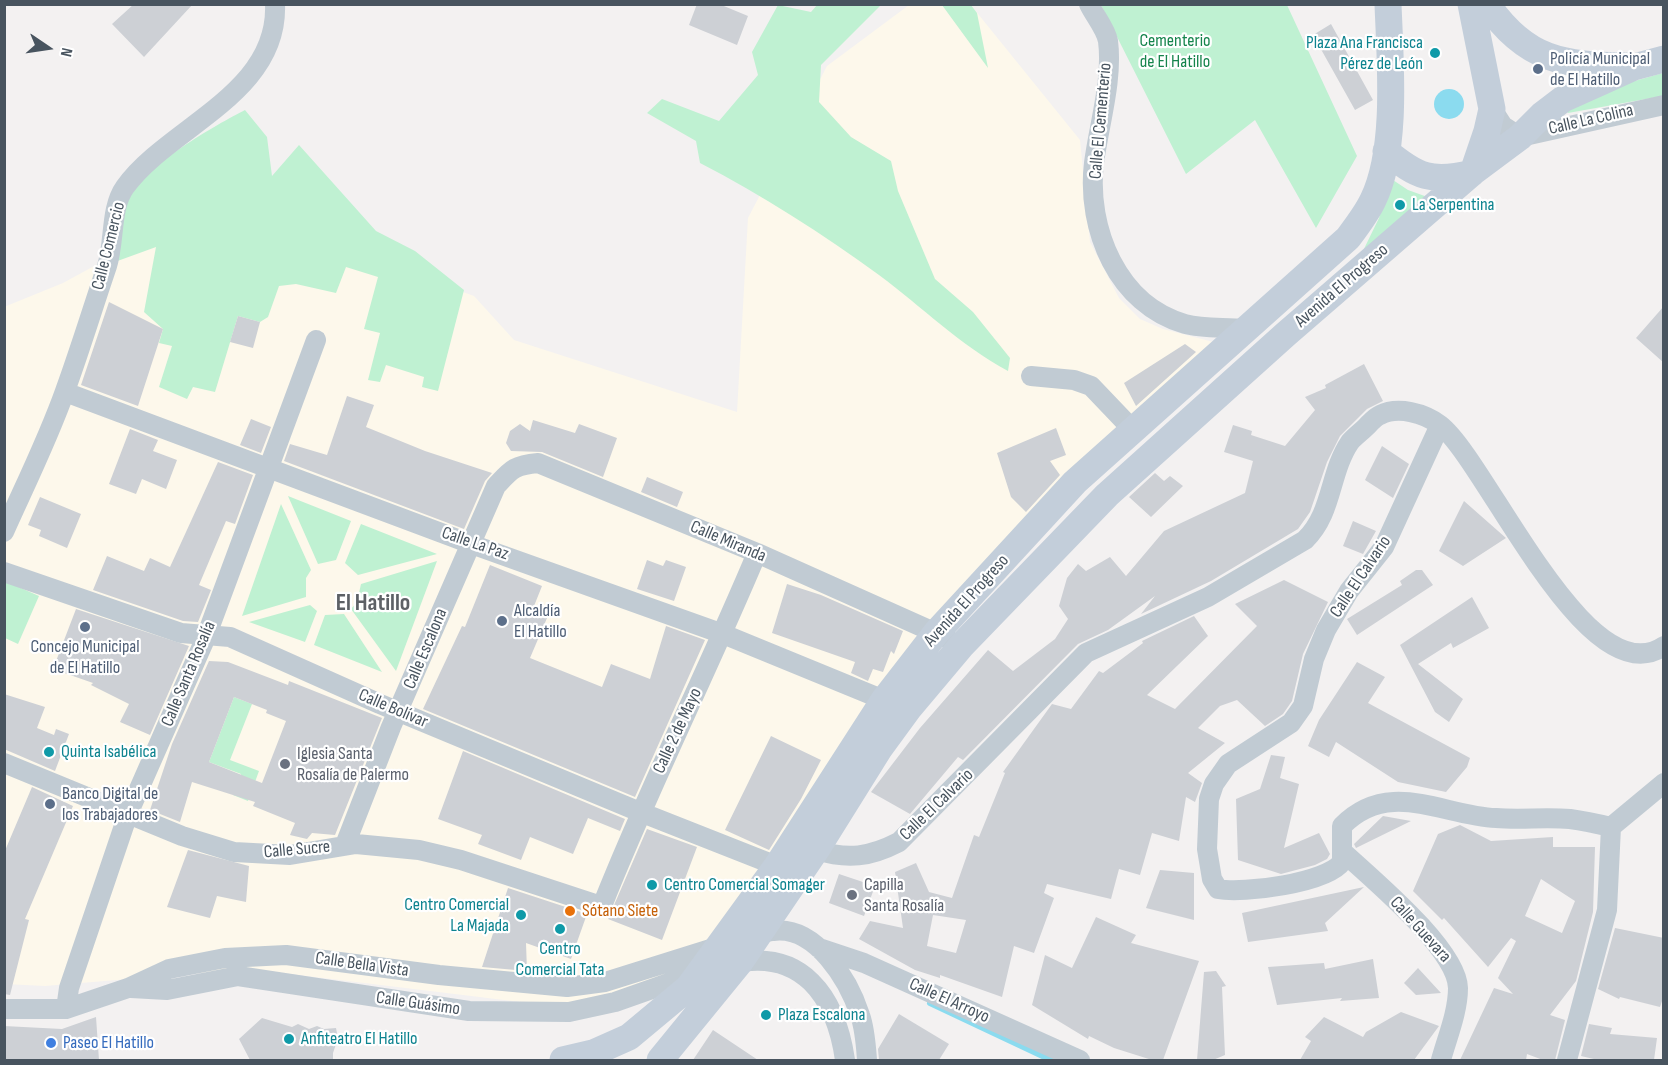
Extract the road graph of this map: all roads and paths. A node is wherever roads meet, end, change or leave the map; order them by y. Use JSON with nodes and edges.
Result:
{"nodes":[{"id":1,"x":275,"y":4,"type":"edge"},
{"id":2,"x":1089,"y":4,"type":"edge"},
{"id":3,"x":1374,"y":4,"type":"edge"},
{"id":4,"x":1388,"y":4,"type":"edge"},
{"id":5,"x":1471,"y":4,"type":"edge"},
{"id":6,"x":1487,"y":4,"type":"edge"},
{"id":7,"x":1664,"y":59,"type":"edge"},
{"id":8,"x":1634,"y":67,"type":"junction"},
{"id":9,"x":1664,"y":105,"type":"edge"},
{"id":10,"x":1492,"y":109,"type":"junction"},
{"id":11,"x":1520,"y":137,"type":"junction"},
{"id":12,"x":1386,"y":151,"type":"junction"},
{"id":13,"x":1473,"y":172,"type":"junction"},
{"id":14,"x":1244,"y":329,"type":"junction"},
{"id":15,"x":316,"y":340,"type":"dead end"},
{"id":16,"x":1031,"y":376,"type":"dead end"},
{"id":17,"x":64,"y":392,"type":"junction"},
{"id":18,"x":1440,"y":425,"type":"junction"},
{"id":19,"x":1133,"y":430,"type":"junction"},
{"id":20,"x":268,"y":468,"type":"junction"},
{"id":21,"x":496,"y":486,"type":"joint"},
{"id":22,"x":4,"y":532,"type":"edge"},
{"id":23,"x":471,"y":544,"type":"junction"},
{"id":24,"x":757,"y":553,"type":"junction"},
{"id":25,"x":4,"y":572,"type":"edge"},
{"id":26,"x":936,"y":633,"type":"junction"},
{"id":27,"x":723,"y":634,"type":"junction"},
{"id":28,"x":206,"y":637,"type":"junction"},
{"id":29,"x":962,"y":645,"type":"junction"},
{"id":30,"x":1664,"y":646,"type":"edge"},
{"id":31,"x":884,"y":700,"type":"junction"},
{"id":32,"x":399,"y":712,"type":"junction"},
{"id":33,"x":4,"y":762,"type":"edge"},
{"id":34,"x":1664,"y":783,"type":"edge"},
{"id":35,"x":640,"y":812,"type":"junction"},
{"id":36,"x":128,"y":814,"type":"junction"},
{"id":37,"x":1611,"y":827,"type":"junction"},
{"id":38,"x":345,"y":845,"type":"junction"},
{"id":39,"x":816,"y":850,"type":"junction"},
{"id":40,"x":1343,"y":852,"type":"junction"},
{"id":41,"x":777,"y":866,"type":"junction"},
{"id":42,"x":598,"y":905,"type":"joint"},
{"id":43,"x":758,"y":936,"type":"junction"},
{"id":44,"x":816,"y":947,"type":"junction"},
{"id":45,"x":730,"y":954,"type":"junction"},
{"id":46,"x":704,"y":970,"type":"junction"},
{"id":47,"x":128,"y":988,"type":"junction"},
{"id":48,"x":4,"y":1009,"type":"edge"},
{"id":49,"x":66,"y":1009,"type":"junction"},
{"id":50,"x":563,"y":1060,"type":"edge"},
{"id":51,"x":660,"y":1060,"type":"edge"},
{"id":52,"x":845,"y":1060,"type":"edge"},
{"id":53,"x":867,"y":1060,"type":"edge"},
{"id":54,"x":1080,"y":1060,"type":"edge"},
{"id":55,"x":1441,"y":1060,"type":"edge"},
{"id":56,"x":1567,"y":1060,"type":"edge"}],
"edges":[{"from":1,"to":17,"type":"street","name":"Calle Comercio"},
{"from":2,"to":14,"type":"street","name":"Calle El Cementerio"},
{"from":3,"to":12,"type":"street"},
{"from":4,"to":12,"type":"street"},
{"from":5,"to":10,"type":"street"},
{"from":6,"to":8,"type":"street"},
{"from":7,"to":8,"type":"street"},
{"from":8,"to":11,"type":"street","name":"Avenida El Progreso"},
{"from":9,"to":11,"type":"street","name":"Calle La Colina"},
{"from":10,"to":11,"type":"street"},
{"from":10,"to":13,"type":"street"},
{"from":11,"to":13,"type":"street","name":"Avenida El Progreso"},
{"from":12,"to":13,"type":"street"},
{"from":12,"to":14,"type":"street","name":"Avenida El Progreso"},
{"from":13,"to":29,"type":"street","name":"Avenida El Progreso"},
{"from":14,"to":19,"type":"street","name":"Avenida El Progreso"},
{"from":15,"to":20,"type":"street","name":"Calle Santa Rosalía"},
{"from":16,"to":19,"type":"street"},
{"from":17,"to":20,"type":"street","name":"Calle La Paz"},
{"from":17,"to":22,"type":"street","name":"Calle Comercio"},
{"from":18,"to":30,"type":"street"},
{"from":18,"to":39,"type":"street","name":"Calle El Calvario"},
{"from":18,"to":40,"type":"street","name":"Calle El Calvario"},
{"from":19,"to":26,"type":"street","name":"Avenida El Progreso"},
{"from":20,"to":23,"type":"street","name":"Calle La Paz"},
{"from":20,"to":28,"type":"street","name":"Calle Santa Rosalía"},
{"from":21,"to":23,"type":"street","name":"Calle Escalona"},
{"from":21,"to":24,"type":"street","name":"Calle Miranda"},
{"from":23,"to":27,"type":"street","name":"Calle La Paz"},
{"from":23,"to":32,"type":"street","name":"Calle Escalona"},
{"from":24,"to":26,"type":"street","name":"Calle Miranda"},
{"from":24,"to":27,"type":"street","name":"Calle 2 de Mayo"},
{"from":25,"to":28,"type":"street","name":"Calle Bolívar"},
{"from":26,"to":29,"type":"street","name":"Calle Miranda"},
{"from":26,"to":31,"type":"street","name":"Avenida El Progreso"},
{"from":27,"to":31,"type":"street","name":"Calle La Paz"},
{"from":27,"to":35,"type":"street","name":"Calle 2 de Mayo"},
{"from":28,"to":32,"type":"street","name":"Calle Bolívar"},
{"from":28,"to":36,"type":"street","name":"Calle Santa Rosalía"},
{"from":29,"to":39,"type":"street","name":"Avenida El Progreso"},
{"from":31,"to":41,"type":"street","name":"Avenida El Progreso"},
{"from":32,"to":35,"type":"street","name":"Calle Bolívar"},
{"from":32,"to":38,"type":"street","name":"Calle Escalona"},
{"from":33,"to":36,"type":"street","name":"Calle Sucre"},
{"from":34,"to":37,"type":"street"},
{"from":35,"to":41,"type":"street","name":"Calle Bolívar"},
{"from":35,"to":42,"type":"street","name":"Calle 2 de Mayo"},
{"from":36,"to":38,"type":"street","name":"Calle Sucre"},
{"from":36,"to":49,"type":"street","name":"Calle Santa Rosalía"},
{"from":37,"to":40,"type":"street"},
{"from":37,"to":56,"type":"street"},
{"from":38,"to":42,"type":"street","name":"Calle Sucre"},
{"from":39,"to":43,"type":"street","name":"Avenida El Progreso"},
{"from":40,"to":55,"type":"street","name":"Calle Guevara"},
{"from":41,"to":45,"type":"street","name":"Avenida El Progreso"},
{"from":43,"to":44,"type":"street"},
{"from":43,"to":45,"type":"street","name":"Avenida El Progreso"},
{"from":44,"to":53,"type":"street"},
{"from":44,"to":54,"type":"street","name":"Calle El Arroyo"},
{"from":45,"to":46,"type":"street","name":"Avenida El Progreso"},
{"from":45,"to":47,"type":"street","name":"Calle Bella Vista"},
{"from":45,"to":51,"type":"street","name":"Avenida El Progreso"},
{"from":45,"to":52,"type":"street","name":"Calle Bella Vista"},
{"from":46,"to":47,"type":"street","name":"Calle Guásimo"},
{"from":46,"to":50,"type":"street","name":"Avenida El Progreso"},
{"from":47,"to":49,"type":"street","name":"Calle Bella Vista"},
{"from":48,"to":49,"type":"street","name":"Calle Bella Vista"}]}
